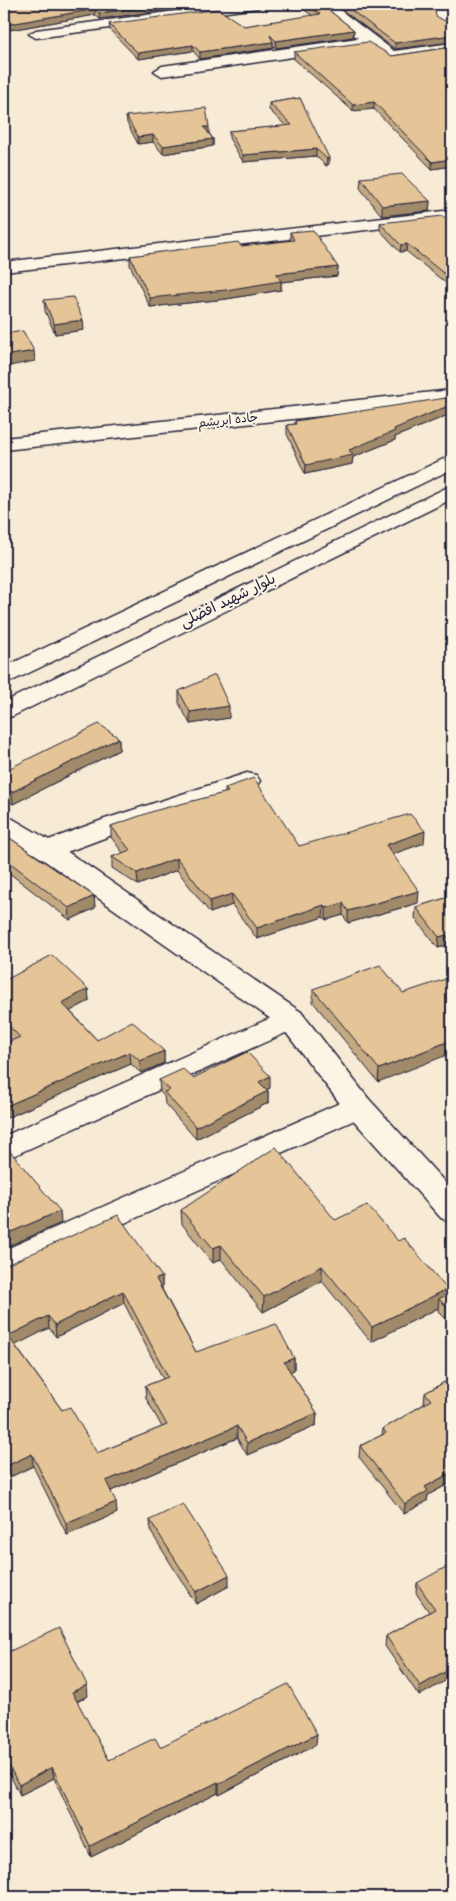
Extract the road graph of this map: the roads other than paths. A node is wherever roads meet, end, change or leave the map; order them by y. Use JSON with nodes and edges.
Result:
{"nodes":[{"id":1,"x":257,"y":4,"type":"edge"},
{"id":2,"x":323,"y":4,"type":"edge"},
{"id":3,"x":437,"y":4,"type":"edge"},
{"id":4,"x":452,"y":26,"type":"edge"},
{"id":5,"x":36,"y":34,"type":"dead end"},
{"id":6,"x":369,"y":41,"type":"junction"},
{"id":7,"x":452,"y":47,"type":"edge"},
{"id":8,"x":162,"y":71,"type":"dead end"},
{"id":9,"x":452,"y":215,"type":"edge"},
{"id":10,"x":4,"y":267,"type":"edge"},
{"id":11,"x":452,"y":396,"type":"edge"},
{"id":12,"x":4,"y":444,"type":"edge"},
{"id":13,"x":452,"y":461,"type":"edge"},
{"id":14,"x":452,"y":491,"type":"edge"},
{"id":15,"x":42,"y":658,"type":"junction"},
{"id":16,"x":4,"y":676,"type":"edge"},
{"id":17,"x":60,"y":683,"type":"junction"},
{"id":18,"x":4,"y":711,"type":"edge"},
{"id":19,"x":247,"y":781,"type":"edge"},
{"id":20,"x":4,"y":825,"type":"edge"},
{"id":21,"x":47,"y":850,"type":"junction"},
{"id":22,"x":291,"y":1019,"type":"junction"},
{"id":23,"x":358,"y":1106,"type":"junction"},
{"id":24,"x":4,"y":1149,"type":"edge"},
{"id":25,"x":452,"y":1210,"type":"edge"},
{"id":26,"x":4,"y":1264,"type":"edge"}],
"edges":[{"from":1,"to":5,"type":"street"},
{"from":2,"to":6,"type":"street"},
{"from":3,"to":4,"type":"street"},
{"from":6,"to":7,"type":"street"},
{"from":6,"to":8,"type":"street"},
{"from":9,"to":10,"type":"street"},
{"from":11,"to":12,"type":"street","name":"جاده ابریشم"},
{"from":13,"to":15,"type":"street","name":"بلوار شهید افضلی"},
{"from":14,"to":17,"type":"street","name":"بلوار شهید افضلی"},
{"from":15,"to":16,"type":"street","name":"بلوار شهید افضلی"},
{"from":15,"to":17,"type":"street"},
{"from":17,"to":18,"type":"street","name":"بلوار شهید افضلی"},
{"from":19,"to":21,"type":"street"},
{"from":20,"to":21,"type":"street"},
{"from":21,"to":22,"type":"street"},
{"from":22,"to":23,"type":"street"},
{"from":22,"to":24,"type":"street"},
{"from":23,"to":25,"type":"street"},
{"from":23,"to":26,"type":"street"}]}
